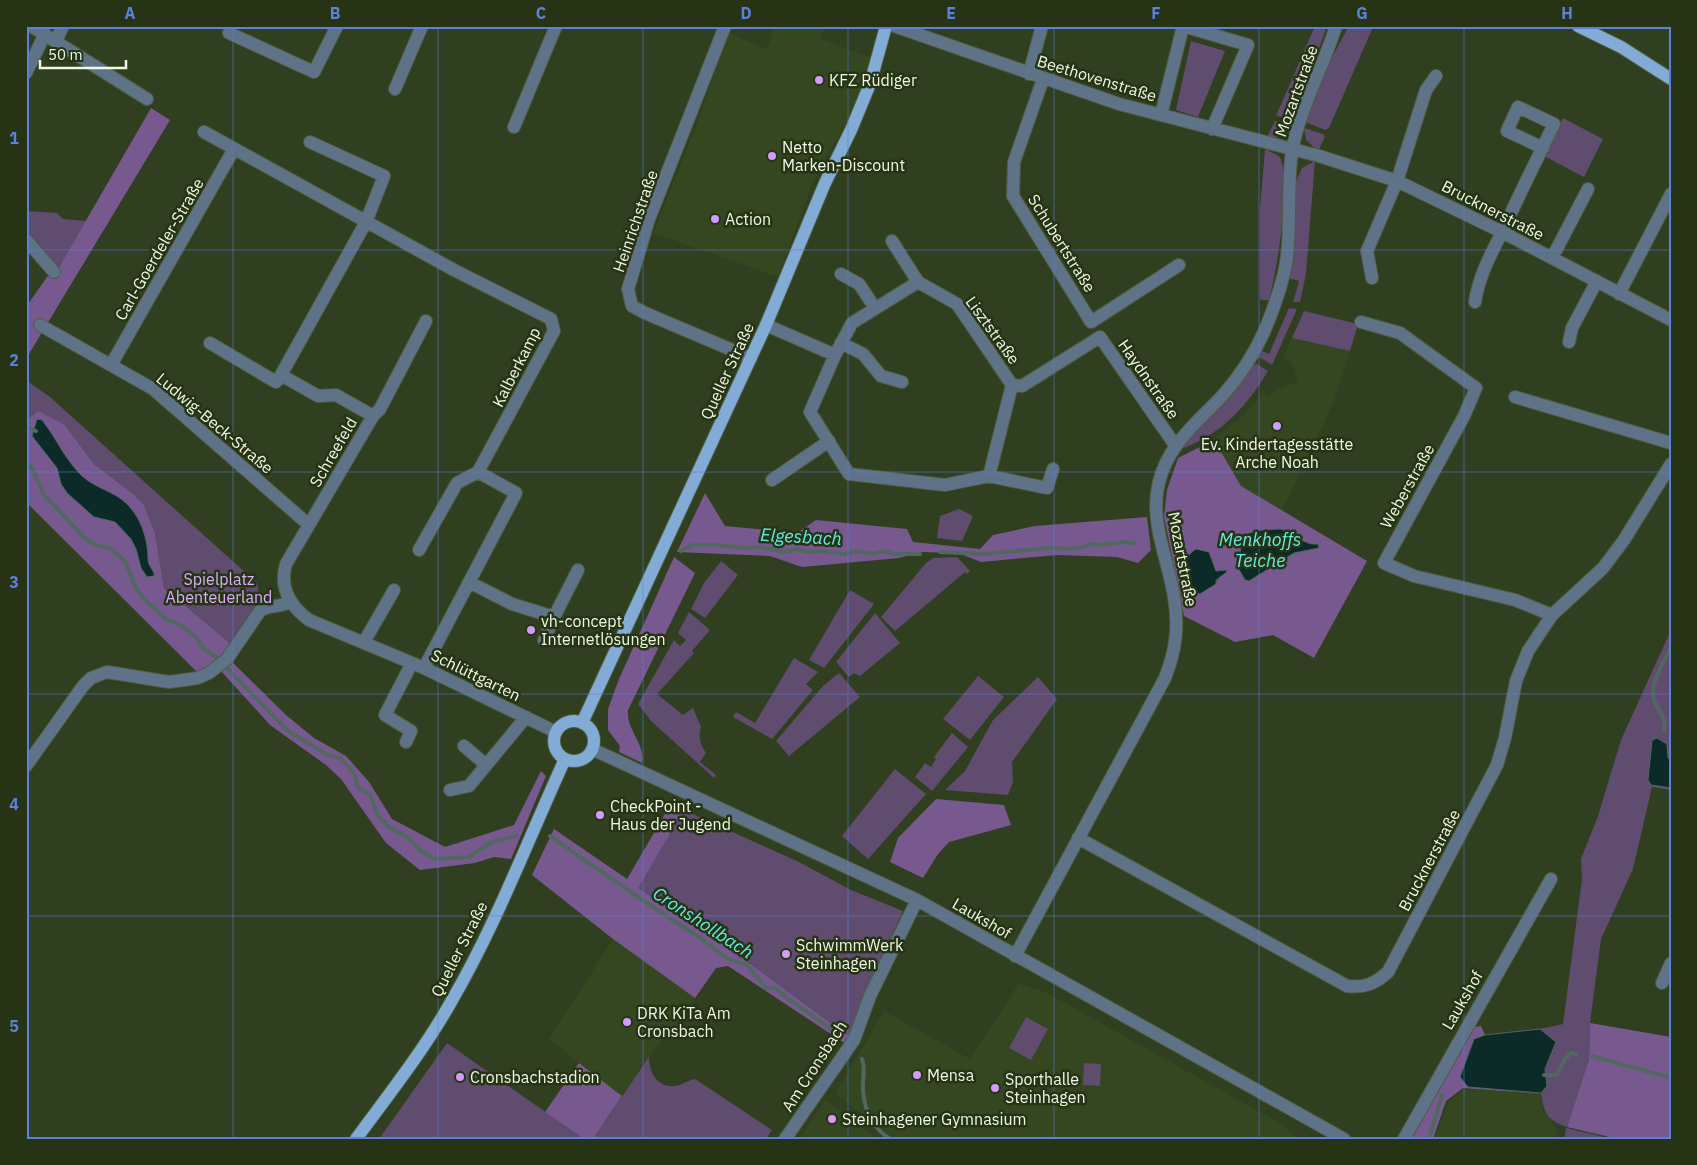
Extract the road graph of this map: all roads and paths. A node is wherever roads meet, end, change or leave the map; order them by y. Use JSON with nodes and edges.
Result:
{"nodes":[{"id":1,"x":31,"y":26,"type":"edge"},
{"id":2,"x":63,"y":26,"type":"edge"},
{"id":3,"x":337,"y":26,"type":"edge"},
{"id":4,"x":422,"y":26,"type":"edge"},
{"id":5,"x":556,"y":26,"type":"edge"},
{"id":6,"x":725,"y":26,"type":"edge"},
{"id":7,"x":886,"y":26,"type":"edge"},
{"id":8,"x":894,"y":26,"type":"edge"},
{"id":9,"x":1042,"y":26,"type":"edge"},
{"id":10,"x":1336,"y":26,"type":"edge"},
{"id":11,"x":1578,"y":26,"type":"edge"},
{"id":12,"x":229,"y":33,"type":"dead end"},
{"id":13,"x":51,"y":37,"type":"junction"},
{"id":14,"x":26,"y":73,"type":"edge"},
{"id":15,"x":1029,"y":74,"type":"junction"},
{"id":16,"x":1436,"y":76,"type":"dead end"},
{"id":17,"x":1043,"y":79,"type":"junction"},
{"id":18,"x":1671,"y":79,"type":"edge"},
{"id":19,"x":395,"y":90,"type":"dead end"},
{"id":20,"x":147,"y":99,"type":"dead end"},
{"id":21,"x":1161,"y":115,"type":"junction"},
{"id":22,"x":514,"y":127,"type":"dead end"},
{"id":23,"x":1212,"y":129,"type":"junction"},
{"id":24,"x":204,"y":132,"type":"dead end"},
{"id":25,"x":310,"y":142,"type":"dead end"},
{"id":26,"x":1542,"y":148,"type":"dead end"},
{"id":27,"x":234,"y":149,"type":"junction"},
{"id":28,"x":1292,"y":150,"type":"junction"},
{"id":29,"x":1397,"y":181,"type":"junction"},
{"id":30,"x":1588,"y":189,"type":"dead end"},
{"id":31,"x":1671,"y":194,"type":"edge"},
{"id":32,"x":366,"y":222,"type":"junction"},
{"id":33,"x":1502,"y":232,"type":"junction"},
{"id":34,"x":26,"y":240,"type":"edge"},
{"id":35,"x":892,"y":241,"type":"dead end"},
{"id":36,"x":1552,"y":258,"type":"junction"},
{"id":37,"x":1179,"y":265,"type":"dead end"},
{"id":38,"x":54,"y":272,"type":"dead end"},
{"id":39,"x":842,"y":274,"type":"dead end"},
{"id":40,"x":1372,"y":278,"type":"dead end"},
{"id":41,"x":918,"y":282,"type":"junction"},
{"id":42,"x":1597,"y":282,"type":"junction"},
{"id":43,"x":1619,"y":294,"type":"junction"},
{"id":44,"x":1475,"y":302,"type":"dead end"},
{"id":45,"x":875,"y":308,"type":"junction"},
{"id":46,"x":1671,"y":320,"type":"edge"},
{"id":47,"x":426,"y":321,"type":"dead end"},
{"id":48,"x":1361,"y":322,"type":"dead end"},
{"id":49,"x":766,"y":324,"type":"junction"},
{"id":50,"x":40,"y":325,"type":"dead end"},
{"id":51,"x":1569,"y":342,"type":"dead end"},
{"id":52,"x":210,"y":343,"type":"dead end"},
{"id":53,"x":841,"y":343,"type":"junction"},
{"id":54,"x":835,"y":355,"type":"junction"},
{"id":55,"x":751,"y":358,"type":"junction"},
{"id":56,"x":111,"y":365,"type":"junction"},
{"id":57,"x":281,"y":375,"type":"junction"},
{"id":58,"x":902,"y":382,"type":"dead end"},
{"id":59,"x":1012,"y":385,"type":"junction"},
{"id":60,"x":1515,"y":397,"type":"dead end"},
{"id":61,"x":373,"y":416,"type":"junction"},
{"id":62,"x":829,"y":441,"type":"junction"},
{"id":63,"x":1671,"y":443,"type":"edge"},
{"id":64,"x":1175,"y":446,"type":"junction"},
{"id":65,"x":1671,"y":464,"type":"edge"},
{"id":66,"x":1053,"y":469,"type":"dead end"},
{"id":67,"x":478,"y":472,"type":"junction"},
{"id":68,"x":988,"y":476,"type":"junction"},
{"id":69,"x":772,"y":480,"type":"dead end"},
{"id":70,"x":309,"y":525,"type":"junction"},
{"id":71,"x":419,"y":550,"type":"dead end"},
{"id":72,"x":578,"y":570,"type":"dead end"},
{"id":73,"x":469,"y":582,"type":"junction"},
{"id":74,"x":394,"y":590,"type":"dead end"},
{"id":75,"x":290,"y":602,"type":"junction"},
{"id":76,"x":1552,"y":615,"type":"junction"},
{"id":77,"x":554,"y":617,"type":"junction"},
{"id":78,"x":544,"y":640,"type":"dead end"},
{"id":79,"x":364,"y":642,"type":"junction"},
{"id":80,"x":418,"y":665,"type":"junction"},
{"id":81,"x":526,"y":717,"type":"junction"},
{"id":82,"x":582,"y":723,"type":"junction"},
{"id":83,"x":556,"y":732,"type":"junction"},
{"id":84,"x":406,"y":742,"type":"dead end"},
{"id":85,"x":464,"y":746,"type":"dead end"},
{"id":86,"x":592,"y":749,"type":"junction"},
{"id":87,"x":565,"y":759,"type":"junction"},
{"id":88,"x":26,"y":766,"type":"edge"},
{"id":89,"x":486,"y":766,"type":"junction"},
{"id":90,"x":450,"y":790,"type":"dead end"},
{"id":91,"x":1078,"y":838,"type":"junction"},
{"id":92,"x":1551,"y":878,"type":"dead end"},
{"id":93,"x":917,"y":900,"type":"junction"},
{"id":94,"x":1015,"y":956,"type":"junction"},
{"id":95,"x":1671,"y":963,"type":"edge"},
{"id":96,"x":1662,"y":983,"type":"dead end"},
{"id":97,"x":356,"y":1139,"type":"edge"},
{"id":98,"x":785,"y":1139,"type":"edge"},
{"id":99,"x":1344,"y":1139,"type":"edge"},
{"id":100,"x":1404,"y":1139,"type":"edge"}],
"edges":[{"from":1,"to":13,"type":"street"},
{"from":2,"to":13,"type":"street"},
{"from":3,"to":12,"type":"street"},
{"from":4,"to":19,"type":"street"},
{"from":5,"to":22,"type":"street"},
{"from":6,"to":55,"type":"street","name":"Heinrichstraße"},
{"from":7,"to":49,"type":"main road","name":"Queller Straße"},
{"from":8,"to":15,"type":"street","name":"Beethovenstraße"},
{"from":9,"to":15,"type":"street"},
{"from":10,"to":28,"type":"street","name":"Mozartstraße"},
{"from":11,"to":18,"type":"main road"},
{"from":13,"to":14,"type":"street"},
{"from":13,"to":20,"type":"street"},
{"from":15,"to":17,"type":"street","name":"Beethovenstraße"},
{"from":16,"to":29,"type":"street"},
{"from":17,"to":21,"type":"street","name":"Beethovenstraße"},
{"from":17,"to":37,"type":"street","name":"Schubertstraße"},
{"from":21,"to":23,"type":"street","name":"Beethovenstraße"},
{"from":21,"to":23,"type":"street"},
{"from":23,"to":28,"type":"street","name":"Beethovenstraße"},
{"from":24,"to":27,"type":"street","name":"Kalberkamp"},
{"from":25,"to":32,"type":"street"},
{"from":26,"to":33,"type":"street"},
{"from":27,"to":32,"type":"street","name":"Kalberkamp"},
{"from":27,"to":56,"type":"street","name":"Carl-Goerdeler-Straße"},
{"from":28,"to":29,"type":"street","name":"Brucknerstraße"},
{"from":28,"to":64,"type":"street","name":"Mozartstraße"},
{"from":29,"to":33,"type":"street","name":"Brucknerstraße"},
{"from":29,"to":40,"type":"street"},
{"from":30,"to":36,"type":"street"},
{"from":31,"to":43,"type":"street"},
{"from":32,"to":57,"type":"street"},
{"from":32,"to":67,"type":"street","name":"Kalberkamp"},
{"from":33,"to":36,"type":"street","name":"Brucknerstraße"},
{"from":33,"to":44,"type":"street"},
{"from":34,"to":38,"type":"street"},
{"from":35,"to":41,"type":"street","name":"Lisztstraße"},
{"from":36,"to":42,"type":"street","name":"Brucknerstraße"},
{"from":39,"to":45,"type":"street"},
{"from":41,"to":45,"type":"street"},
{"from":41,"to":59,"type":"street","name":"Lisztstraße"},
{"from":42,"to":43,"type":"street","name":"Brucknerstraße"},
{"from":42,"to":51,"type":"street"},
{"from":43,"to":46,"type":"street","name":"Brucknerstraße"},
{"from":45,"to":53,"type":"street"},
{"from":47,"to":61,"type":"street","name":"Schreefeld"},
{"from":48,"to":76,"type":"street","name":"Weberstraße"},
{"from":49,"to":54,"type":"street"},
{"from":49,"to":55,"type":"main road","name":"Queller Straße"},
{"from":50,"to":56,"type":"street","name":"Ludwig-Beck-Straße"},
{"from":52,"to":57,"type":"street"},
{"from":53,"to":54,"type":"street"},
{"from":53,"to":58,"type":"street"},
{"from":54,"to":62,"type":"street"},
{"from":55,"to":82,"type":"main road","name":"Queller Straße"},
{"from":56,"to":70,"type":"street","name":"Ludwig-Beck-Straße"},
{"from":57,"to":61,"type":"street"},
{"from":59,"to":64,"type":"street","name":"Haydnstraße"},
{"from":59,"to":68,"type":"street"},
{"from":60,"to":63,"type":"street"},
{"from":61,"to":70,"type":"street","name":"Schreefeld"},
{"from":62,"to":68,"type":"street"},
{"from":62,"to":69,"type":"street"},
{"from":64,"to":91,"type":"street","name":"Mozartstraße"},
{"from":65,"to":76,"type":"street","name":"Brucknerstraße"},
{"from":66,"to":68,"type":"street"},
{"from":67,"to":71,"type":"street"},
{"from":67,"to":73,"type":"street"},
{"from":70,"to":75,"type":"street","name":"Schreefeld"},
{"from":72,"to":77,"type":"street"},
{"from":73,"to":77,"type":"street"},
{"from":73,"to":80,"type":"street"},
{"from":74,"to":79,"type":"street"},
{"from":75,"to":79,"type":"street","name":"Schlüttgarten"},
{"from":75,"to":88,"type":"street"},
{"from":76,"to":91,"type":"street","name":"Brucknerstraße"},
{"from":77,"to":78,"type":"street"},
{"from":79,"to":80,"type":"street","name":"Schlüttgarten"},
{"from":80,"to":81,"type":"street","name":"Schlüttgarten"},
{"from":80,"to":84,"type":"street","name":"Schlüttgarten"},
{"from":81,"to":83,"type":"street","name":"Schlüttgarten"},
{"from":81,"to":89,"type":"street","name":"Schlüttgarten"},
{"from":82,"to":83,"type":"main road"},
{"from":82,"to":86,"type":"main road"},
{"from":83,"to":87,"type":"main road"},
{"from":85,"to":89,"type":"street"},
{"from":86,"to":87,"type":"main road"},
{"from":86,"to":93,"type":"street","name":"Laukshof"},
{"from":87,"to":97,"type":"main road","name":"Queller Straße"},
{"from":89,"to":90,"type":"street","name":"Schlüttgarten"},
{"from":91,"to":94,"type":"street","name":"Mozartstraße"},
{"from":92,"to":100,"type":"street","name":"Laukshof"},
{"from":93,"to":94,"type":"street","name":"Laukshof"},
{"from":93,"to":98,"type":"street","name":"Am Cronsbach"},
{"from":94,"to":99,"type":"street","name":"Laukshof"},
{"from":95,"to":96,"type":"street"}]}
